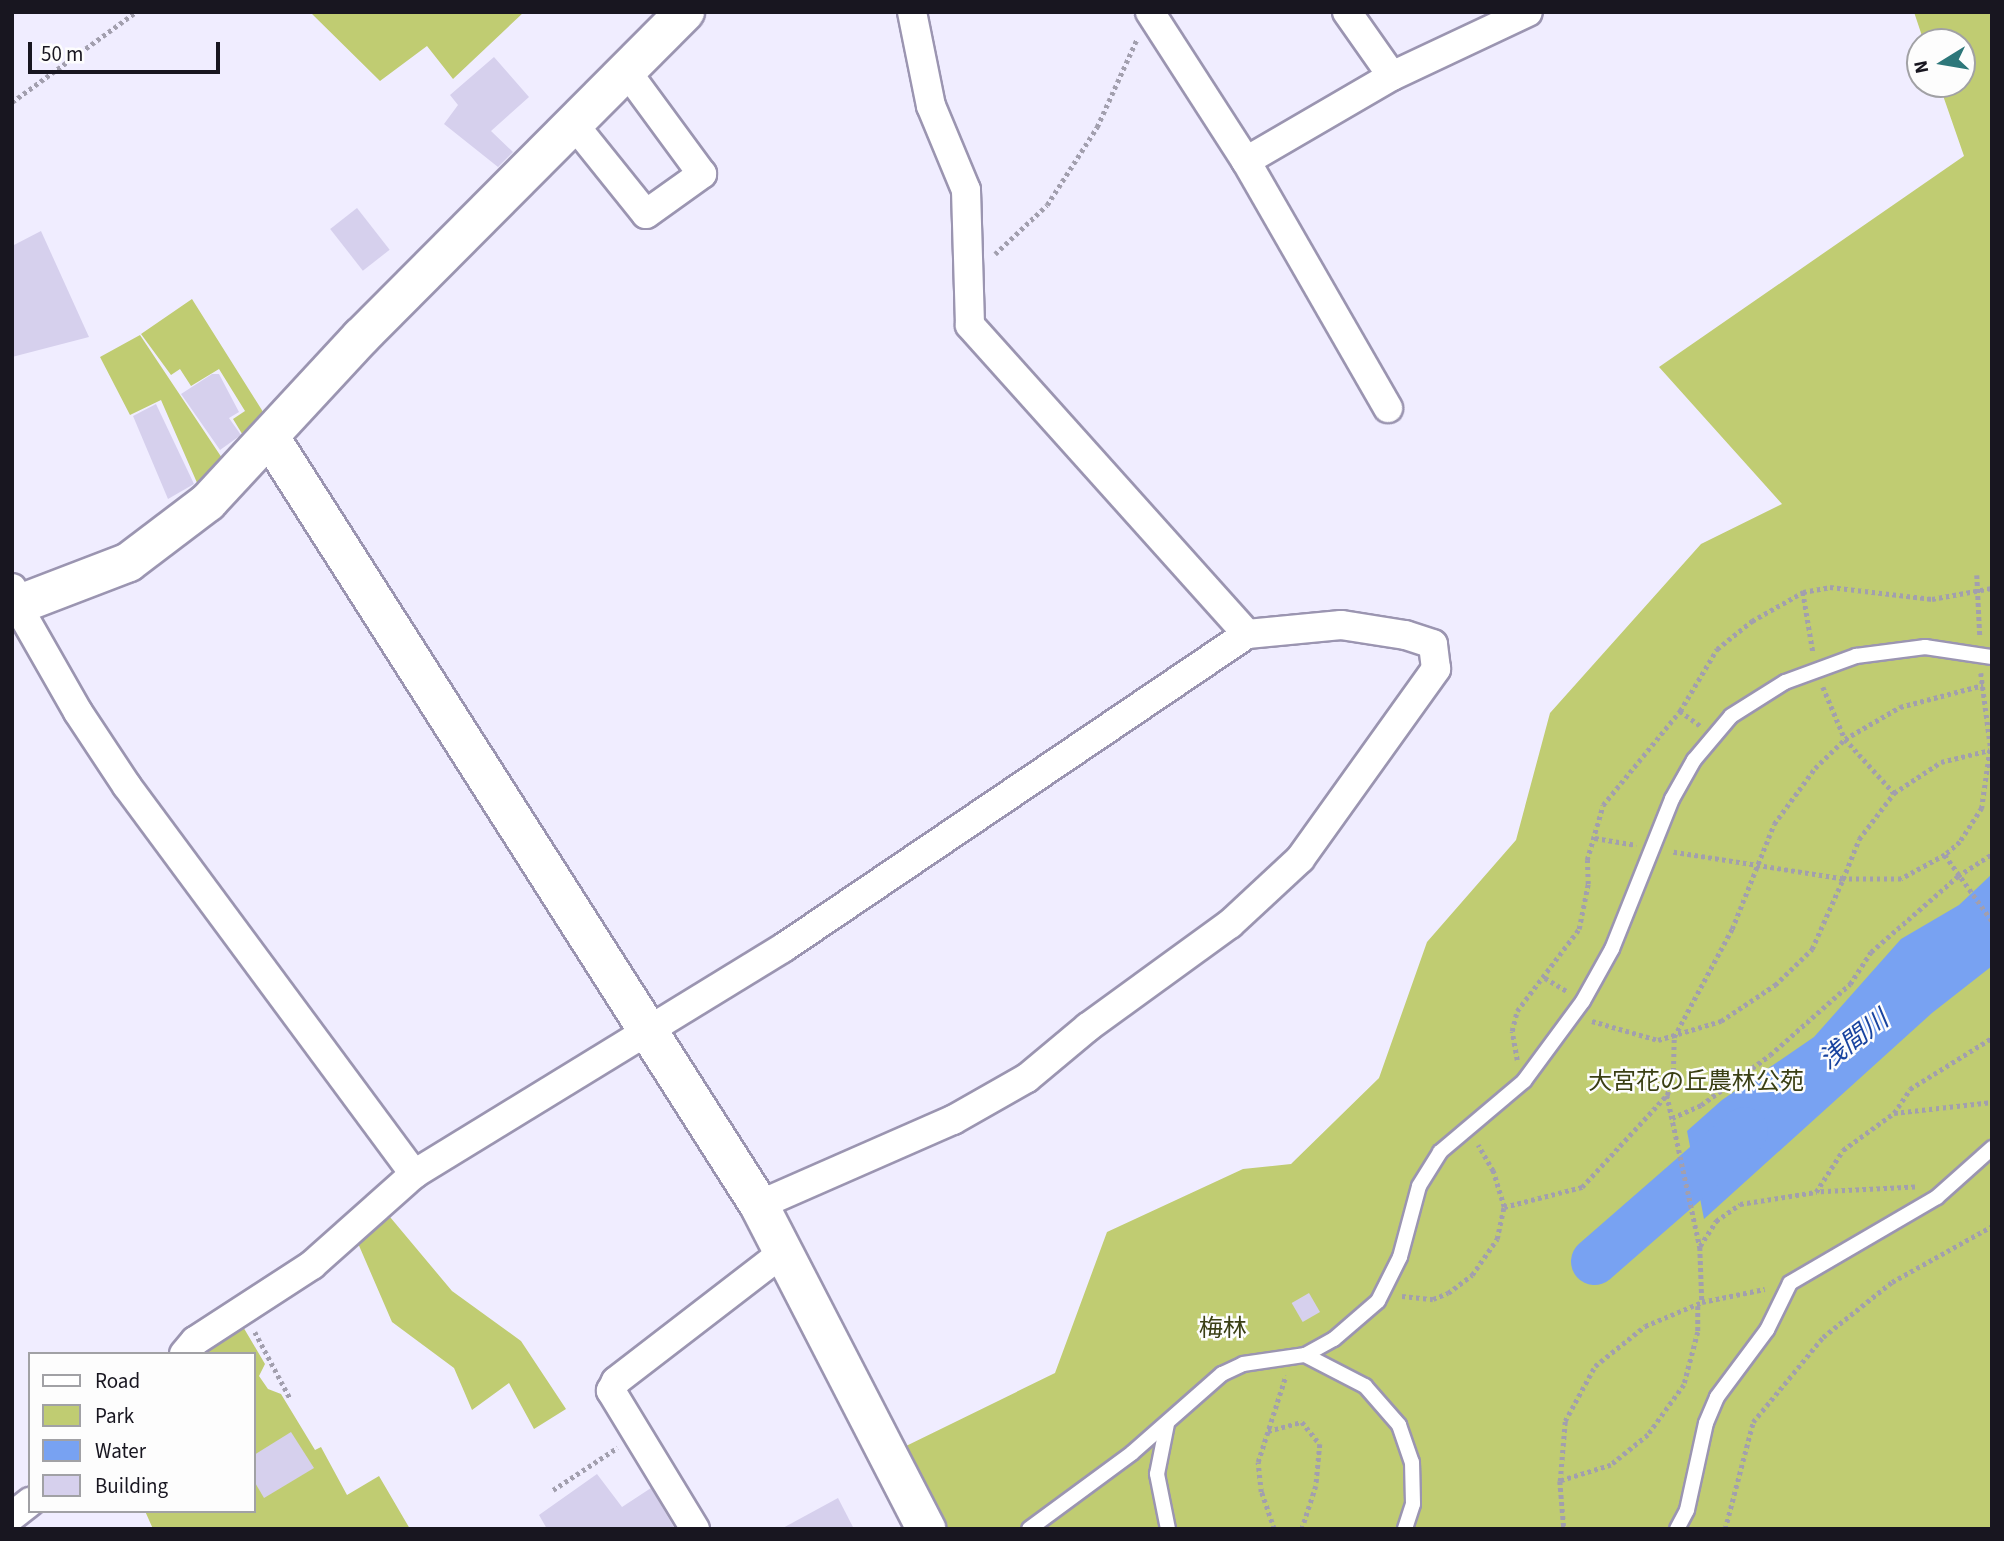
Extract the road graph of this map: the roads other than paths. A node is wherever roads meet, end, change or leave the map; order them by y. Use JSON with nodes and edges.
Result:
{"nodes":[{"id":1,"x":685,"y":12,"type":"edge"},
{"id":2,"x":912,"y":12,"type":"edge"},
{"id":3,"x":1347,"y":12,"type":"edge"},
{"id":4,"x":1528,"y":12,"type":"edge"},
{"id":5,"x":1144,"y":24,"type":"edge"},
{"id":6,"x":625,"y":69,"type":"junction"},
{"id":7,"x":1392,"y":76,"type":"junction"},
{"id":8,"x":572,"y":122,"type":"junction"},
{"id":9,"x":1246,"y":161,"type":"junction"},
{"id":10,"x":1388,"y":408,"type":"dead end"},
{"id":11,"x":271,"y":439,"type":"junction"},
{"id":12,"x":14,"y":600,"type":"edge"},
{"id":13,"x":1247,"y":634,"type":"junction"},
{"id":14,"x":1992,"y":657,"type":"edge"},
{"id":15,"x":648,"y":1032,"type":"junction"},
{"id":16,"x":1992,"y":1148,"type":"edge"},
{"id":17,"x":414,"y":1174,"type":"junction"},
{"id":18,"x":759,"y":1205,"type":"junction"},
{"id":19,"x":782,"y":1253,"type":"junction"},
{"id":20,"x":186,"y":1352,"type":"edge"},
{"id":21,"x":1305,"y":1356,"type":"junction"},
{"id":22,"x":1167,"y":1424,"type":"junction"},
{"id":23,"x":28,"y":1504,"type":"edge"},
{"id":24,"x":12,"y":1516,"type":"edge"},
{"id":25,"x":695,"y":1529,"type":"edge"},
{"id":26,"x":926,"y":1529,"type":"edge"},
{"id":27,"x":1029,"y":1529,"type":"edge"},
{"id":28,"x":1168,"y":1529,"type":"edge"},
{"id":29,"x":1405,"y":1529,"type":"edge"},
{"id":30,"x":1677,"y":1529,"type":"edge"}],
"edges":[{"from":1,"to":6,"type":"street"},
{"from":2,"to":13,"type":"street"},
{"from":3,"to":7,"type":"street"},
{"from":4,"to":7,"type":"street"},
{"from":5,"to":9,"type":"street"},
{"from":6,"to":8,"type":"street"},
{"from":6,"to":8,"type":"street"},
{"from":7,"to":9,"type":"street"},
{"from":8,"to":11,"type":"street"},
{"from":9,"to":10,"type":"street"},
{"from":11,"to":12,"type":"street"},
{"from":11,"to":15,"type":"street"},
{"from":12,"to":17,"type":"street"},
{"from":13,"to":15,"type":"street"},
{"from":13,"to":18,"type":"street"},
{"from":14,"to":21,"type":"lane"},
{"from":15,"to":17,"type":"street"},
{"from":15,"to":18,"type":"street"},
{"from":16,"to":30,"type":"lane"},
{"from":17,"to":20,"type":"street"},
{"from":18,"to":19,"type":"street"},
{"from":19,"to":25,"type":"street"},
{"from":19,"to":26,"type":"street"},
{"from":21,"to":22,"type":"lane"},
{"from":21,"to":29,"type":"lane"},
{"from":22,"to":27,"type":"lane"},
{"from":22,"to":28,"type":"lane"},
{"from":23,"to":24,"type":"street"}]}
